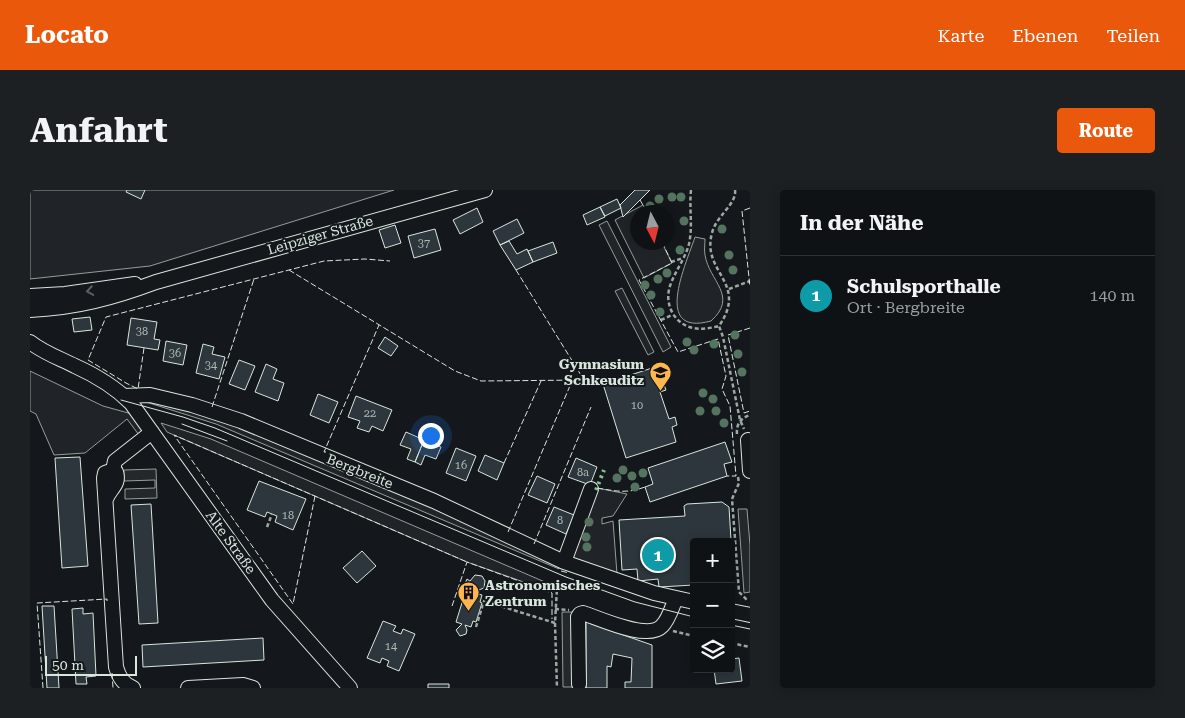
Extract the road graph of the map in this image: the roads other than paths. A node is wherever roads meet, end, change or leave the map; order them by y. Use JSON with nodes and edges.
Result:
{"nodes":[{"id":1,"x":484,"y":190,"type":"edge"},
{"id":2,"x":156,"y":282,"type":"junction"},
{"id":3,"x":30,"y":296,"type":"edge"},
{"id":4,"x":30,"y":310,"type":"edge"},
{"id":5,"x":34,"y":346,"type":"edge"},
{"id":6,"x":124,"y":396,"type":"junction"},
{"id":7,"x":152,"y":432,"type":"junction"},
{"id":8,"x":742,"y":438,"type":"road end"},
{"id":9,"x":744,"y":472,"type":"edge"},
{"id":10,"x":591,"y":489,"type":"dead end"},
{"id":11,"x":564,"y":562,"type":"junction"},
{"id":12,"x":676,"y":598,"type":"junction"},
{"id":13,"x":690,"y":601,"type":"edge"},
{"id":14,"x":735,"y":611,"type":"edge"},
{"id":15,"x":749,"y":612,"type":"edge"},
{"id":16,"x":579,"y":684,"type":"dead end"},
{"id":17,"x":345,"y":686,"type":"edge"},
{"id":18,"x":133,"y":688,"type":"edge"},
{"id":19,"x":188,"y":688,"type":"edge"},
{"id":20,"x":253,"y":688,"type":"edge"}],
"edges":[{"from":1,"to":2,"type":"street","name":"Leipziger Straße"},
{"from":2,"to":3,"type":"street","name":"Leipziger Straße","one_way":true},
{"from":2,"to":4,"type":"street","name":"Leipziger Straße"},
{"from":5,"to":6,"type":"street"},
{"from":6,"to":7,"type":"street","name":"Alte Straße"},
{"from":6,"to":11,"type":"street","name":"Bergbreite"},
{"from":7,"to":17,"type":"street","name":"Alte Straße"},
{"from":7,"to":18,"type":"street"},
{"from":8,"to":9,"type":"street"},
{"from":10,"to":11,"type":"street"},
{"from":11,"to":12,"type":"street","name":"Bergbreite"},
{"from":12,"to":13,"type":"street","name":"Bergbreite"},
{"from":12,"to":16,"type":"street"},
{"from":14,"to":15,"type":"street"},
{"from":19,"to":20,"type":"street"}]}
